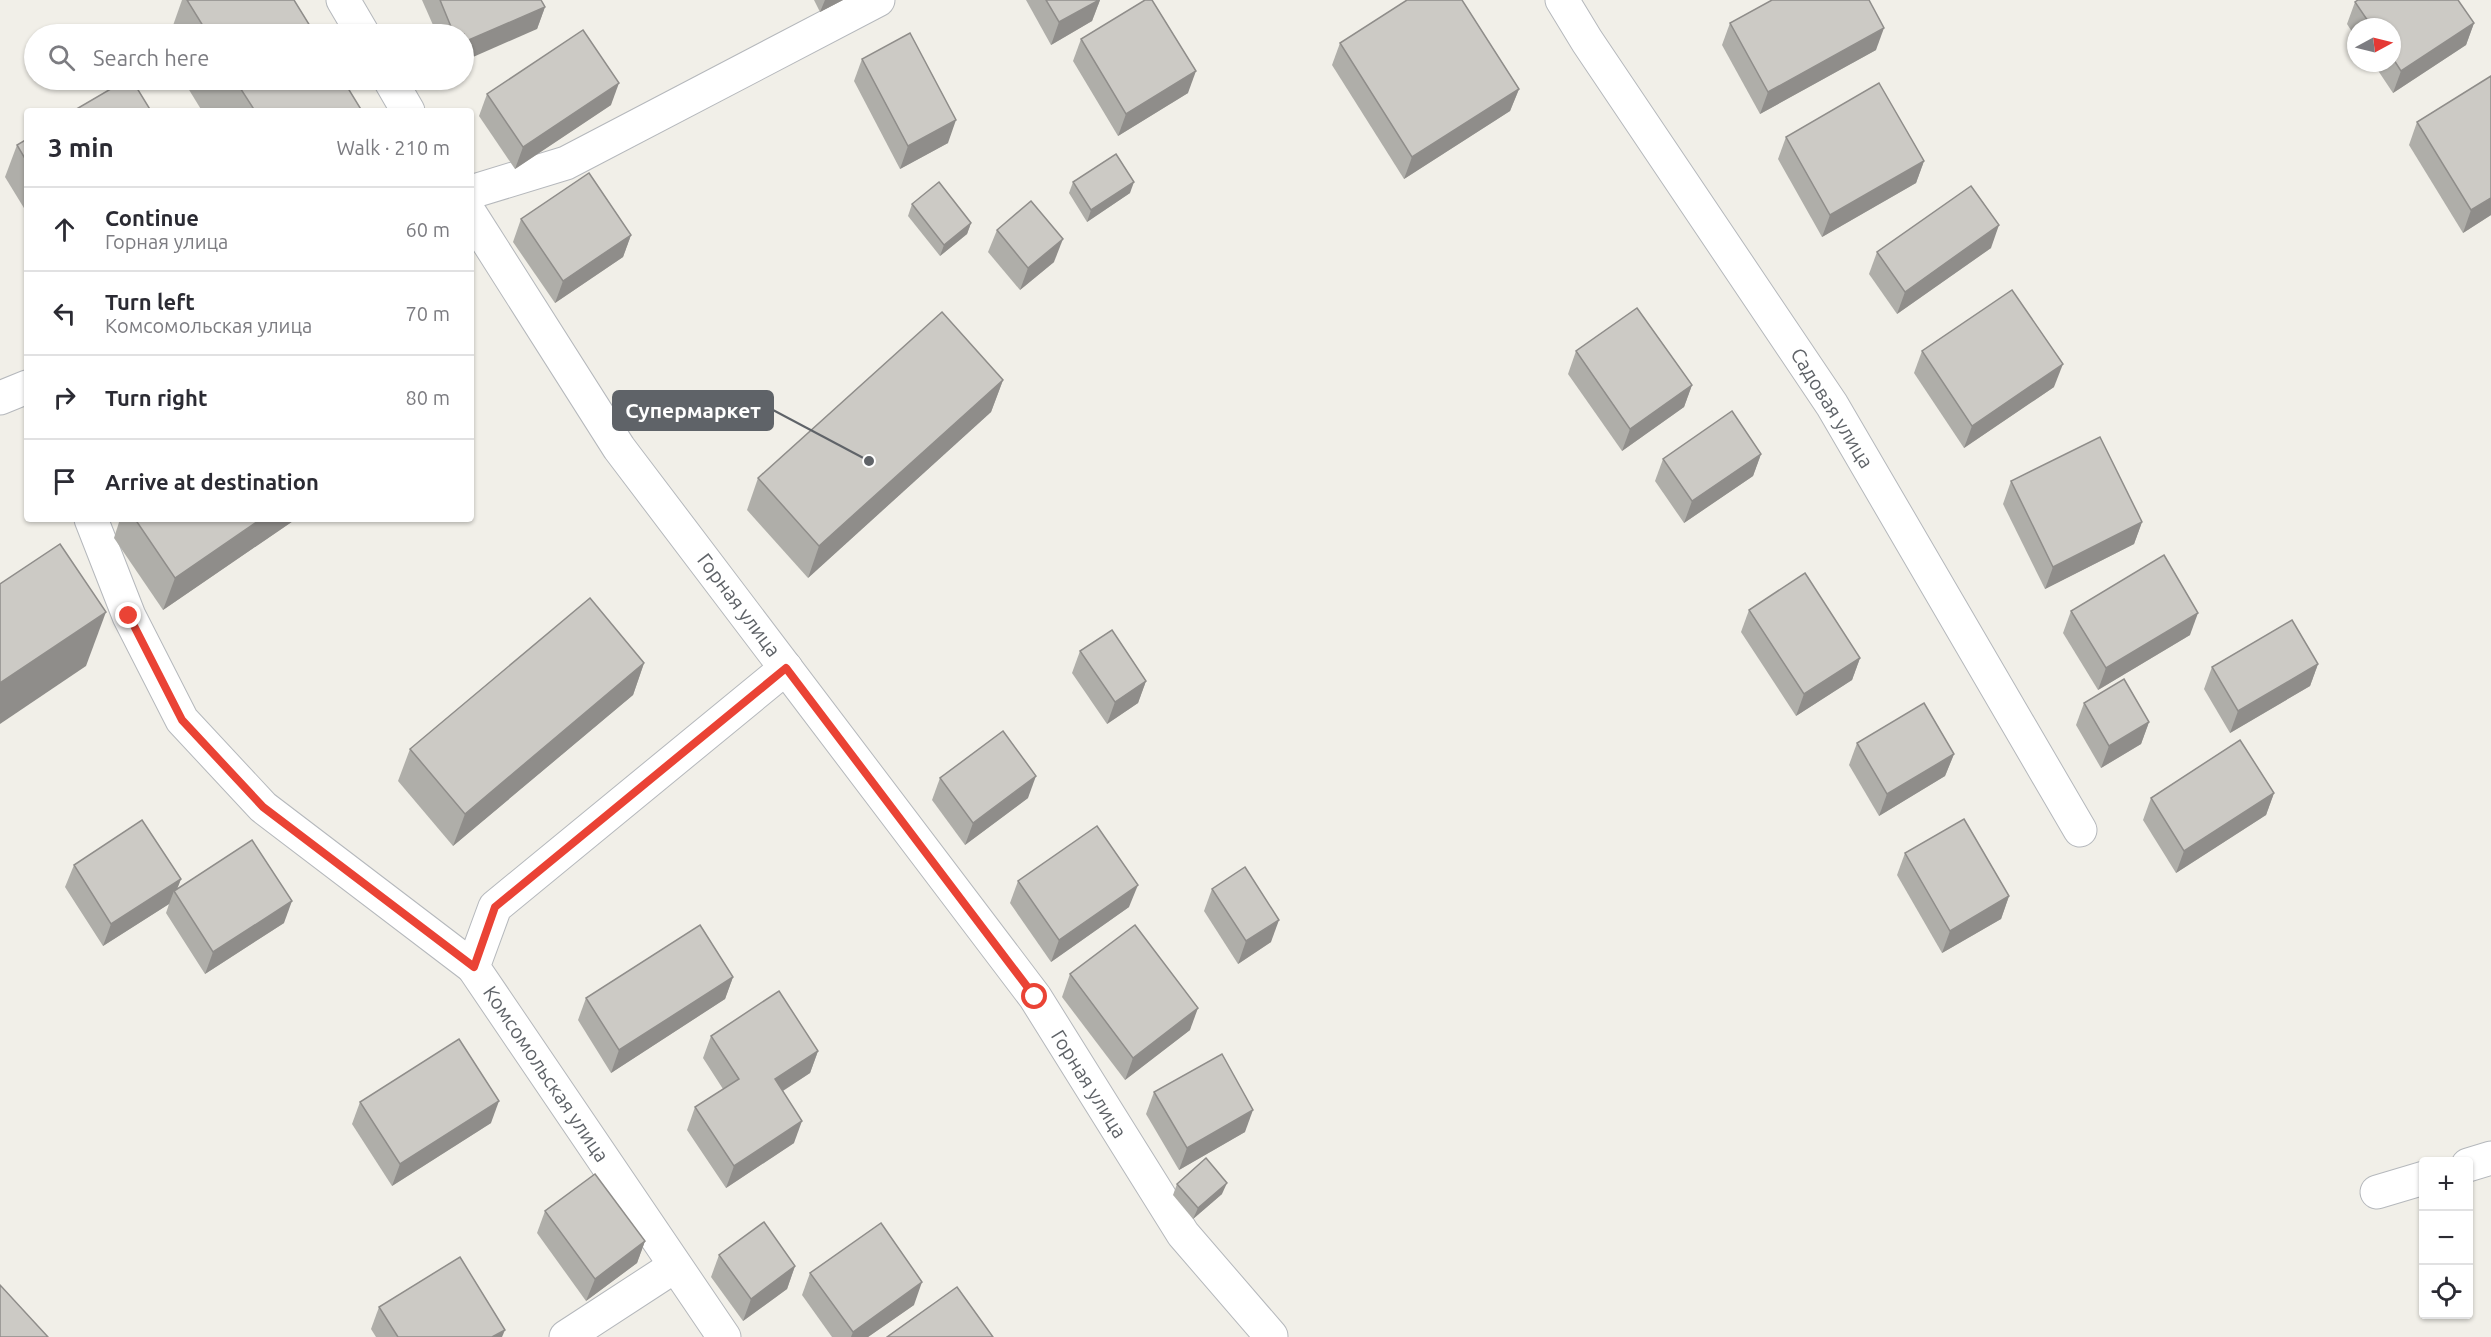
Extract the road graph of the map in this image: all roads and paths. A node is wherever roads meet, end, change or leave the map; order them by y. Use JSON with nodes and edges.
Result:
{"nodes":[{"id":1,"x":343,"y":0,"type":"edge"},
{"id":2,"x":878,"y":0,"type":"edge"},
{"id":3,"x":1562,"y":0,"type":"edge"},
{"id":4,"x":357,"y":24,"type":"edge"},
{"id":5,"x":396,"y":90,"type":"edge"},
{"id":6,"x":406,"y":108,"type":"edge"},
{"id":7,"x":474,"y":191,"type":"edge"},
{"id":8,"x":474,"y":220,"type":"edge"},
{"id":9,"x":92,"y":522,"type":"edge"},
{"id":10,"x":786,"y":668,"type":"junction"},
{"id":11,"x":2080,"y":830,"type":"dead end"},
{"id":12,"x":474,"y":967,"type":"junction"},
{"id":13,"x":2491,"y":1158,"type":"edge"},
{"id":14,"x":2473,"y":1164,"type":"edge"},
{"id":15,"x":2419,"y":1179,"type":"edge"},
{"id":16,"x":2377,"y":1192,"type":"dead end"},
{"id":17,"x":675,"y":1266,"type":"junction"},
{"id":18,"x":1270,"y":1336,"type":"edge"},
{"id":19,"x":566,"y":1337,"type":"edge"},
{"id":20,"x":724,"y":1337,"type":"edge"}],
"edges":[{"from":1,"to":4,"type":"street"},
{"from":2,"to":7,"type":"street"},
{"from":3,"to":11,"type":"street","name":"Садовая улица"},
{"from":5,"to":6,"type":"street"},
{"from":8,"to":10,"type":"street","name":"Горная улица"},
{"from":9,"to":12,"type":"street"},
{"from":10,"to":12,"type":"street","name":"Комсомольская улица"},
{"from":10,"to":18,"type":"street","name":"Горная улица"},
{"from":12,"to":17,"type":"street","name":"Комсомольская улица"},
{"from":13,"to":14,"type":"street"},
{"from":15,"to":16,"type":"street"},
{"from":17,"to":19,"type":"street"},
{"from":17,"to":20,"type":"street","name":"Комсомольская улица"}]}
